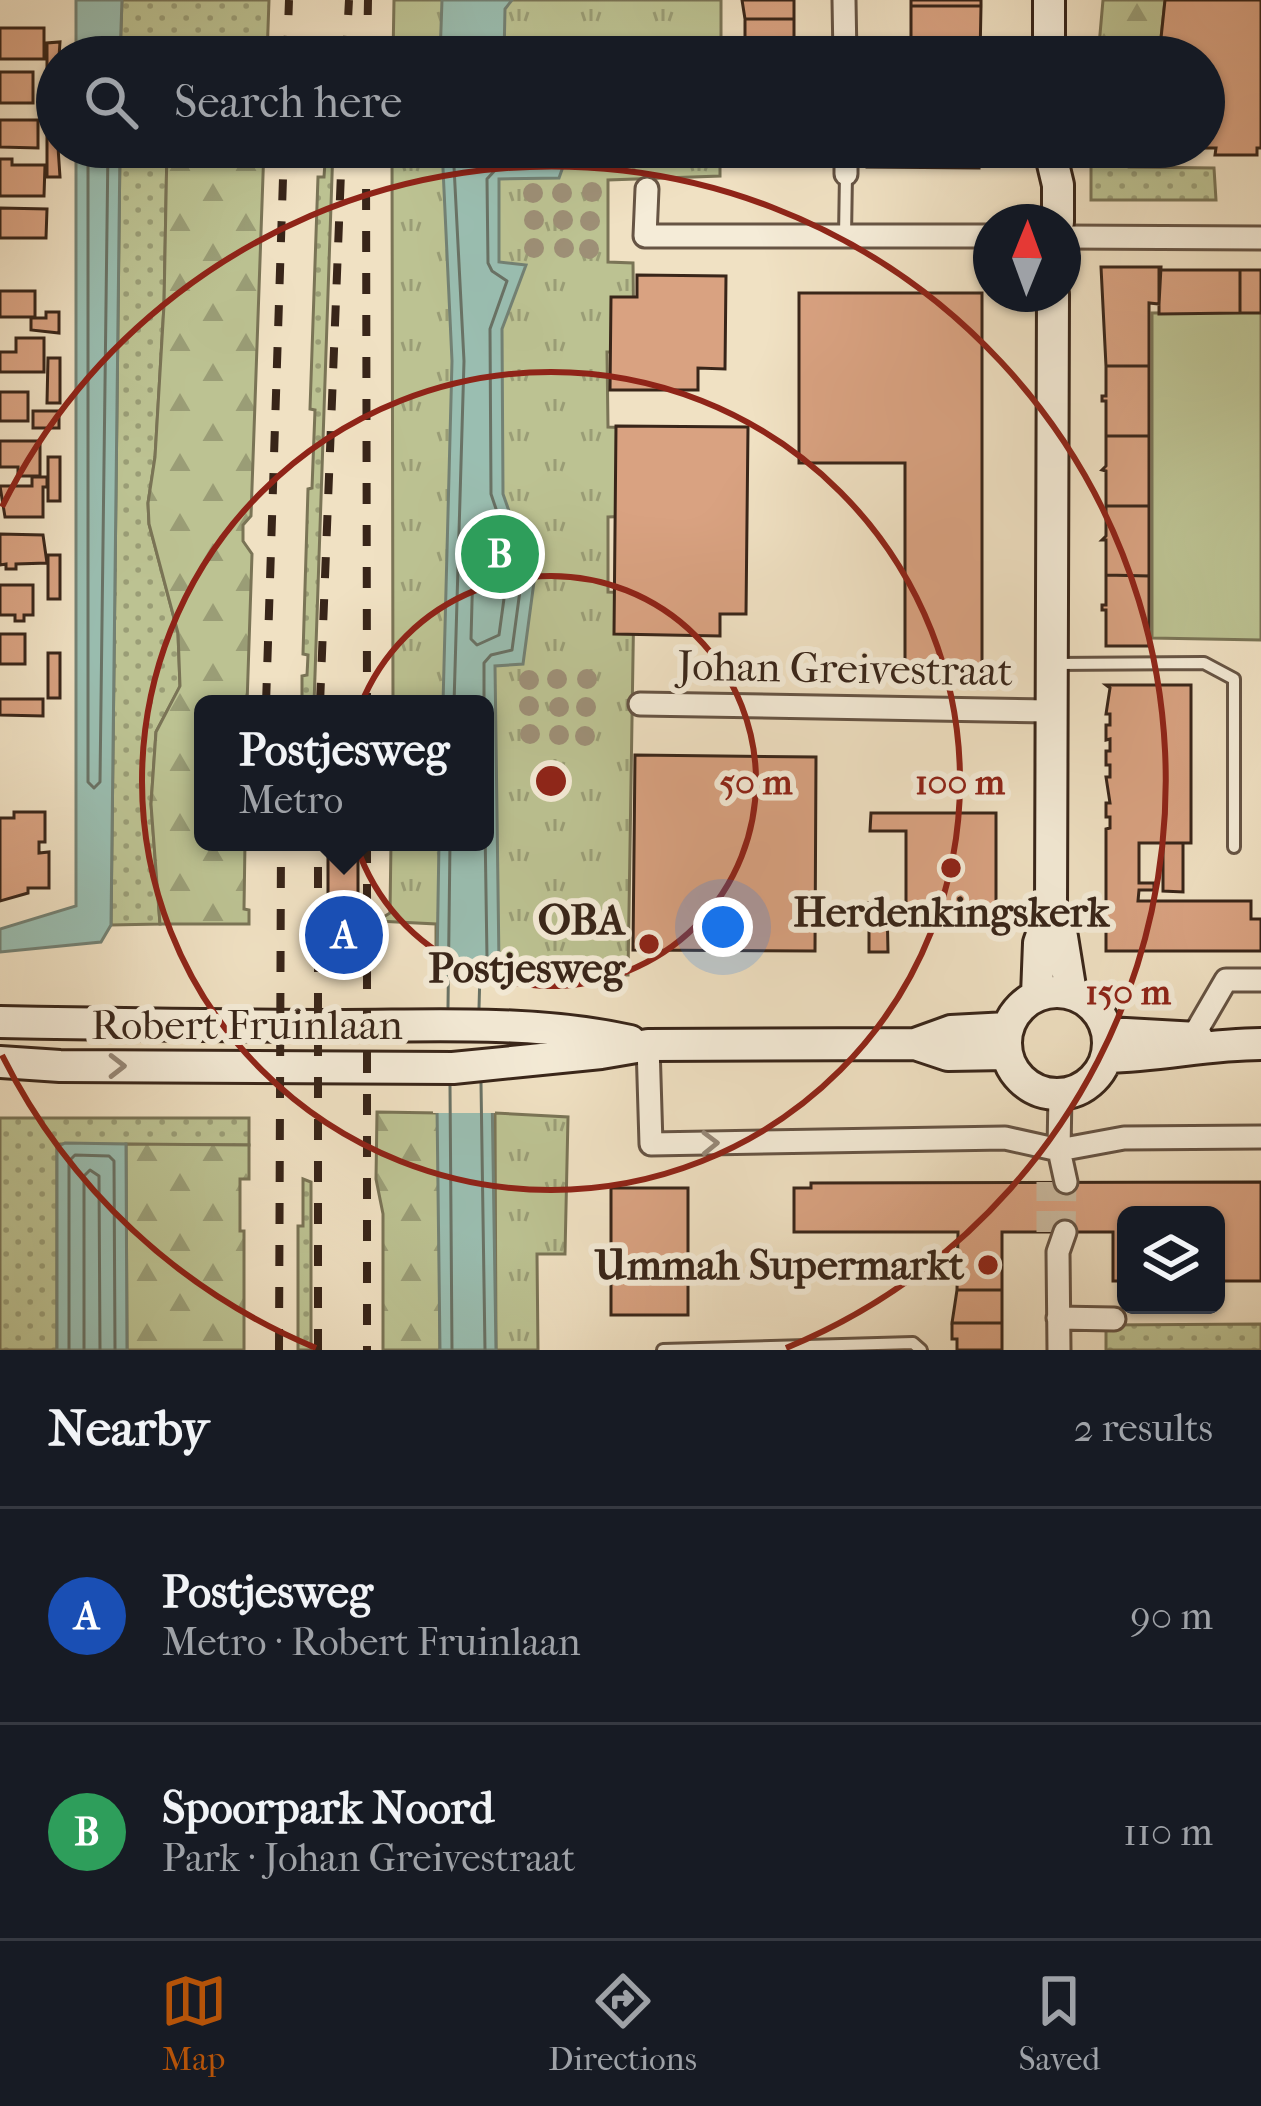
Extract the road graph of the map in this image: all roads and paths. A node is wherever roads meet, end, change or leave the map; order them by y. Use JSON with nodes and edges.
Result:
{"nodes":[{"id":1,"x":844,"y":0,"type":"edge"},
{"id":2,"x":1049,"y":0,"type":"edge"},
{"id":3,"x":845,"y":36,"type":"edge"},
{"id":4,"x":1049,"y":36,"type":"edge"},
{"id":5,"x":846,"y":168,"type":"edge"},
{"id":6,"x":1043,"y":168,"type":"edge"},
{"id":7,"x":1054,"y":168,"type":"edge"},
{"id":8,"x":846,"y":174,"type":"joint"},
{"id":9,"x":647,"y":189,"type":"dead end"},
{"id":10,"x":1038,"y":204,"type":"edge"},
{"id":11,"x":1058,"y":204,"type":"edge"},
{"id":12,"x":845,"y":236,"type":"junction"},
{"id":13,"x":973,"y":236,"type":"edge"},
{"id":14,"x":1081,"y":237,"type":"edge"},
{"id":15,"x":1261,"y":238,"type":"edge"},
{"id":16,"x":1050,"y":312,"type":"edge"},
{"id":17,"x":1049,"y":664,"type":"junction"},
{"id":18,"x":640,"y":704,"type":"dead end"},
{"id":19,"x":1049,"y":710,"type":"junction"},
{"id":20,"x":1234,"y":847,"type":"dead end"},
{"id":21,"x":1051,"y":909,"type":"junction"},
{"id":22,"x":1261,"y":980,"type":"edge"},
{"id":23,"x":1071,"y":993,"type":"junction"},
{"id":24,"x":1037,"y":995,"type":"junction"},
{"id":25,"x":0,"y":1022,"type":"edge"},
{"id":26,"x":1200,"y":1040,"type":"junction"},
{"id":27,"x":1007,"y":1041,"type":"junction"},
{"id":28,"x":1261,"y":1044,"type":"edge"},
{"id":29,"x":648,"y":1045,"type":"junction"},
{"id":30,"x":1107,"y":1045,"type":"junction"},
{"id":31,"x":0,"y":1062,"type":"edge"},
{"id":32,"x":1060,"y":1094,"type":"junction"},
{"id":33,"x":1261,"y":1137,"type":"edge"},
{"id":34,"x":1059,"y":1150,"type":"junction"},
{"id":35,"x":1057,"y":1182,"type":"tunnel mouth"},
{"id":36,"x":1057,"y":1239,"type":"tunnel mouth"},
{"id":37,"x":1058,"y":1318,"type":"junction"},
{"id":38,"x":1114,"y":1319,"type":"dead end"},
{"id":39,"x":663,"y":1350,"type":"edge"},
{"id":40,"x":921,"y":1350,"type":"edge"},
{"id":41,"x":1059,"y":1350,"type":"edge"}],
"edges":[{"from":1,"to":3,"type":"street"},
{"from":2,"to":4,"type":"street"},
{"from":5,"to":8,"type":"street"},
{"from":6,"to":10,"type":"street"},
{"from":7,"to":11,"type":"street"},
{"from":8,"to":12,"type":"lane"},
{"from":9,"to":12,"type":"street"},
{"from":12,"to":13,"type":"street"},
{"from":14,"to":15,"type":"street"},
{"from":16,"to":17,"type":"street"},
{"from":17,"to":19,"type":"street"},
{"from":17,"to":20,"type":"lane"},
{"from":18,"to":19,"type":"street","name":"Johan Greivestraat"},
{"from":19,"to":21,"type":"street"},
{"from":21,"to":23,"type":"street"},
{"from":21,"to":24,"type":"street"},
{"from":22,"to":26,"type":"street"},
{"from":23,"to":24,"type":"street"},
{"from":23,"to":30,"type":"street"},
{"from":24,"to":27,"type":"street"},
{"from":25,"to":29,"type":"street","name":"Robert Fruinlaan"},
{"from":26,"to":28,"type":"street"},
{"from":26,"to":30,"type":"street"},
{"from":27,"to":29,"type":"street"},
{"from":27,"to":32,"type":"street"},
{"from":31,"to":29,"type":"street","name":"Robert Fruinlaan","one_way":true},
{"from":29,"to":34,"type":"street","one_way":true},
{"from":30,"to":32,"type":"street"},
{"from":32,"to":34,"type":"street"},
{"from":33,"to":34,"type":"street"},
{"from":34,"to":35,"type":"street"},
{"from":36,"to":37,"type":"street"},
{"from":37,"to":38,"type":"street"},
{"from":37,"to":41,"type":"street"},
{"from":39,"to":40,"type":"lane"}]}
